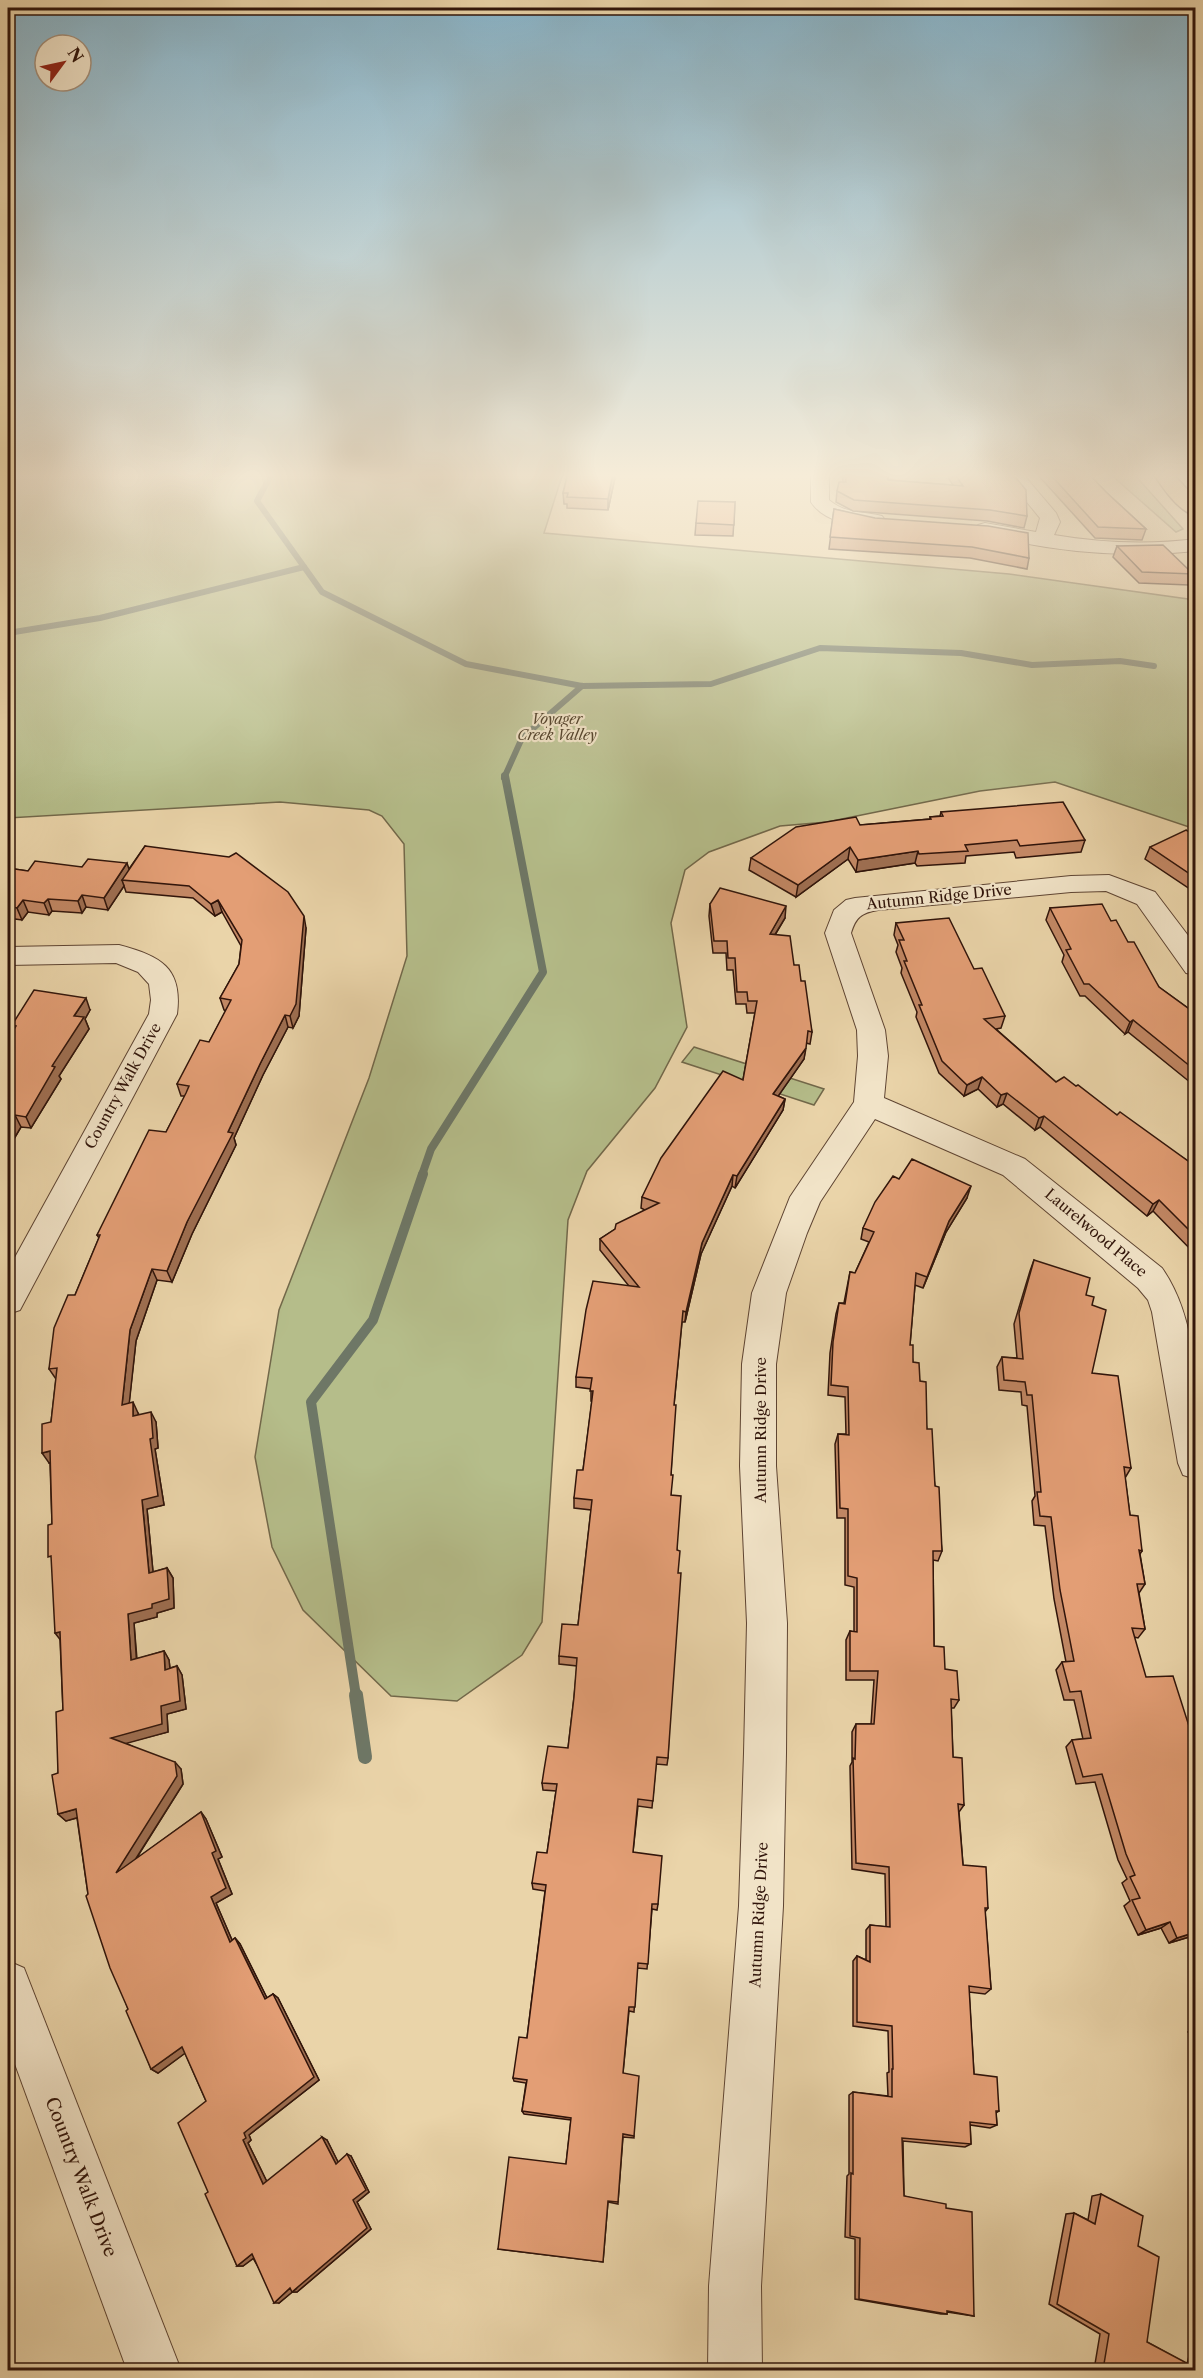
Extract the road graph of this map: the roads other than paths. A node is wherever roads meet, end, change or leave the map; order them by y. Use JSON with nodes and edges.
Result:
{"nodes":[{"id":1,"x":8,"y":956,"type":"edge"},
{"id":2,"x":1196,"y":966,"type":"edge"},
{"id":3,"x":869,"y":1104,"type":"junction"},
{"id":4,"x":8,"y":1300,"type":"edge"},
{"id":5,"x":1196,"y":1463,"type":"edge"},
{"id":6,"x":8,"y":1984,"type":"edge"},
{"id":7,"x":154,"y":2370,"type":"edge"},
{"id":8,"x":735,"y":2370,"type":"edge"}],
"edges":[{"from":1,"to":4,"type":"street","name":"Country Walk Drive"},
{"from":2,"to":3,"type":"street","name":"Autumn Ridge Drive"},
{"from":3,"to":5,"type":"street","name":"Laurelwood Place"},
{"from":3,"to":8,"type":"street","name":"Autumn Ridge Drive"},
{"from":6,"to":7,"type":"street","name":"Country Walk Drive"}]}
